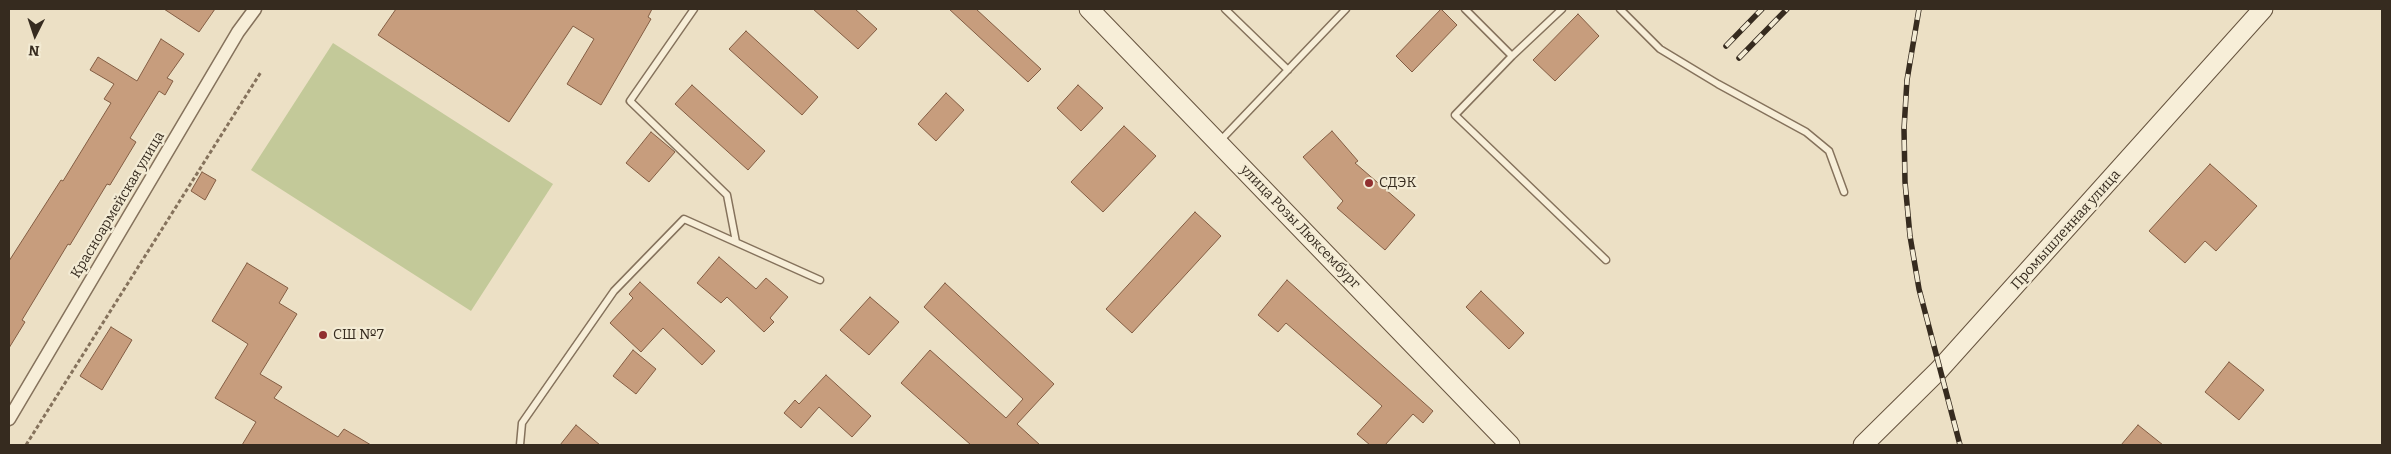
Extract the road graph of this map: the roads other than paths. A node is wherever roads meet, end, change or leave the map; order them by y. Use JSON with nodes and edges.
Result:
{"nodes":[{"id":1,"x":694,"y":9,"type":"edge"},
{"id":2,"x":1089,"y":9,"type":"edge"},
{"id":3,"x":1225,"y":9,"type":"edge"},
{"id":4,"x":1346,"y":9,"type":"edge"},
{"id":5,"x":1465,"y":9,"type":"edge"},
{"id":6,"x":1562,"y":9,"type":"edge"},
{"id":7,"x":1620,"y":9,"type":"edge"},
{"id":8,"x":2263,"y":9,"type":"edge"},
{"id":9,"x":251,"y":10,"type":"edge"},
{"id":10,"x":1512,"y":56,"type":"junction"},
{"id":11,"x":1288,"y":70,"type":"junction"},
{"id":12,"x":1218,"y":143,"type":"junction"},
{"id":13,"x":1844,"y":192,"type":"dead end"},
{"id":14,"x":736,"y":242,"type":"junction"},
{"id":15,"x":1606,"y":260,"type":"dead end"},
{"id":16,"x":820,"y":280,"type":"dead end"},
{"id":17,"x":9,"y":419,"type":"edge"},
{"id":18,"x":520,"y":445,"type":"edge"},
{"id":19,"x":1510,"y":445,"type":"edge"},
{"id":20,"x":1863,"y":445,"type":"edge"}],
"edges":[{"from":1,"to":14,"type":"lane"},
{"from":2,"to":12,"type":"main road","name":"улица Розы Люксембург"},
{"from":3,"to":11,"type":"lane"},
{"from":4,"to":11,"type":"lane"},
{"from":5,"to":10,"type":"lane"},
{"from":6,"to":10,"type":"lane"},
{"from":7,"to":13,"type":"lane"},
{"from":8,"to":20,"type":"main road","name":"Промышленная улица"},
{"from":9,"to":17,"type":"street","name":"Красноармейская улица"},
{"from":10,"to":15,"type":"lane"},
{"from":11,"to":12,"type":"lane"},
{"from":12,"to":19,"type":"main road","name":"улица Розы Люксембург"},
{"from":14,"to":16,"type":"lane"},
{"from":14,"to":18,"type":"lane"}]}
